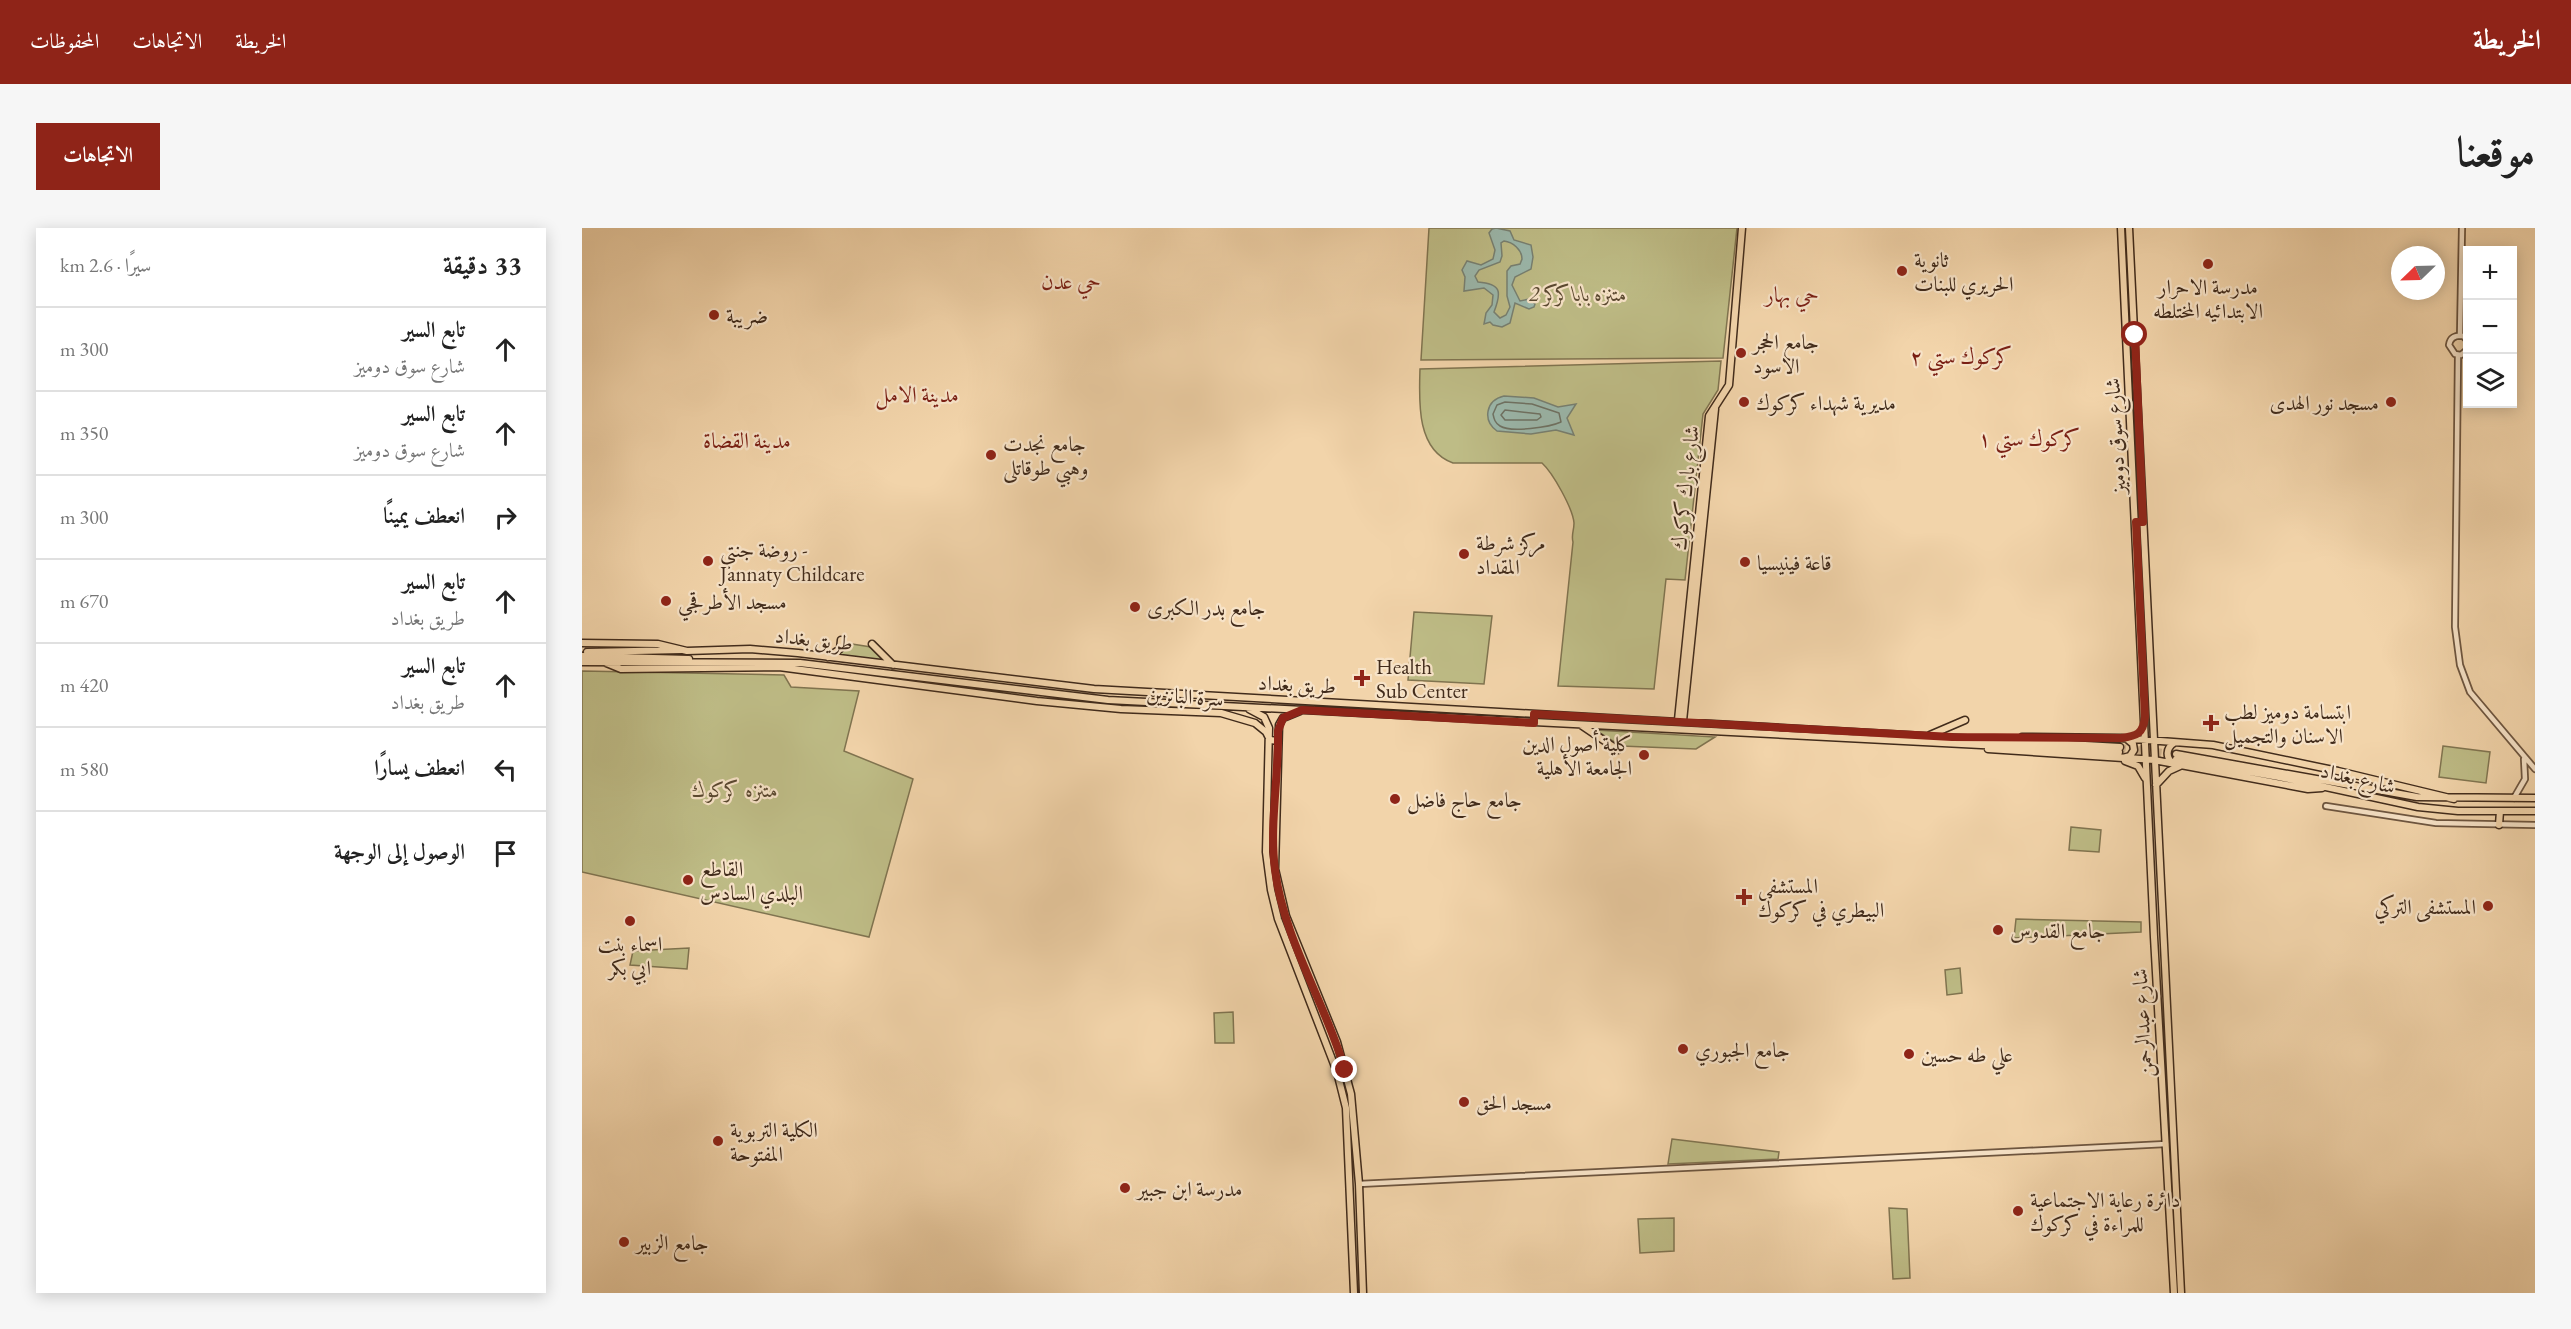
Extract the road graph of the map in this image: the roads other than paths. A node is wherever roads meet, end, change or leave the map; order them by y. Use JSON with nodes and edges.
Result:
{"nodes":[{"id":1,"x":1742,"y":228,"type":"edge"},
{"id":2,"x":2121,"y":228,"type":"edge"},
{"id":3,"x":2129,"y":228,"type":"edge"},
{"id":4,"x":2462,"y":228,"type":"edge"},
{"id":5,"x":2128,"y":275,"type":"junction"},
{"id":6,"x":2460,"y":336,"type":"junction"},
{"id":7,"x":2463,"y":338,"type":"edge"},
{"id":8,"x":2463,"y":352,"type":"edge"},
{"id":9,"x":2458,"y":355,"type":"junction"},
{"id":10,"x":2139,"y":522,"type":"junction"},
{"id":11,"x":841,"y":640,"type":"dead end"},
{"id":12,"x":582,"y":641,"type":"edge"},
{"id":13,"x":872,"y":644,"type":"dead end"},
{"id":14,"x":682,"y":650,"type":"junction"},
{"id":15,"x":582,"y":654,"type":"edge"},
{"id":16,"x":828,"y":657,"type":"junction"},
{"id":17,"x":698,"y":661,"type":"junction"},
{"id":18,"x":582,"y":662,"type":"edge"},
{"id":19,"x":604,"y":662,"type":"junction"},
{"id":20,"x":724,"y":664,"type":"junction"},
{"id":21,"x":893,"y":666,"type":"junction"},
{"id":22,"x":851,"y":673,"type":"junction"},
{"id":23,"x":888,"y":674,"type":"junction"},
{"id":24,"x":1016,"y":680,"type":"junction"},
{"id":25,"x":887,"y":681,"type":"junction"},
{"id":26,"x":954,"y":686,"type":"junction"},
{"id":27,"x":1014,"y":690,"type":"junction"},
{"id":28,"x":1037,"y":693,"type":"junction"},
{"id":29,"x":1108,"y":700,"type":"junction"},
{"id":30,"x":1037,"y":701,"type":"junction"},
{"id":31,"x":1243,"y":706,"type":"junction"},
{"id":32,"x":1108,"y":707,"type":"junction"},
{"id":33,"x":1302,"y":710,"type":"junction"},
{"id":34,"x":1534,"y":714,"type":"junction"},
{"id":35,"x":2145,"y":717,"type":"junction"},
{"id":36,"x":1681,"y":720,"type":"junction"},
{"id":37,"x":1965,"y":720,"type":"dead end"},
{"id":38,"x":1534,"y":723,"type":"junction"},
{"id":39,"x":1581,"y":725,"type":"junction"},
{"id":40,"x":2152,"y":728,"type":"junction"},
{"id":41,"x":1929,"y":735,"type":"junction"},
{"id":42,"x":2121,"y":738,"type":"junction"},
{"id":43,"x":1270,"y":740,"type":"junction"},
{"id":44,"x":1952,"y":740,"type":"junction"},
{"id":45,"x":1278,"y":741,"type":"junction"},
{"id":46,"x":2150,"y":741,"type":"junction"},
{"id":47,"x":2175,"y":743,"type":"junction"},
{"id":48,"x":1618,"y":750,"type":"dead end"},
{"id":49,"x":2150,"y":751,"type":"joint"},
{"id":50,"x":2118,"y":752,"type":"junction"},
{"id":51,"x":2523,"y":756,"type":"junction"},
{"id":52,"x":2106,"y":757,"type":"junction"},
{"id":53,"x":2150,"y":760,"type":"junction"},
{"id":54,"x":2177,"y":760,"type":"junction"},
{"id":55,"x":2535,"y":769,"type":"edge"},
{"id":56,"x":2152,"y":785,"type":"junction"},
{"id":57,"x":2535,"y":798,"type":"edge"},
{"id":58,"x":2454,"y":799,"type":"junction"},
{"id":59,"x":2513,"y":799,"type":"junction"},
{"id":60,"x":2326,"y":806,"type":"dead end"},
{"id":61,"x":2535,"y":811,"type":"edge"},
{"id":62,"x":2500,"y":812,"type":"junction"},
{"id":63,"x":2499,"y":825,"type":"junction"},
{"id":64,"x":2535,"y":825,"type":"edge"},
{"id":65,"x":1324,"y":1012,"type":"junction"},
{"id":66,"x":1316,"y":1015,"type":"junction"},
{"id":67,"x":2166,"y":1144,"type":"junction"},
{"id":68,"x":1359,"y":1184,"type":"junction"},
{"id":69,"x":2175,"y":1255,"type":"junction"},
{"id":70,"x":1354,"y":1293,"type":"edge"},
{"id":71,"x":1363,"y":1293,"type":"edge"},
{"id":72,"x":2174,"y":1293,"type":"edge"},
{"id":73,"x":2181,"y":1293,"type":"edge"}],
"edges":[{"from":1,"to":36,"type":"main road","name":"شارع بارك كركوك"},
{"from":2,"to":5,"type":"main road","name":"شارع سوق دوميز"},
{"from":3,"to":5,"type":"main road","name":"شارع سوق دوميز"},
{"from":4,"to":6,"type":"street"},
{"from":5,"to":10,"type":"main road","name":"شارع سوق دوميز"},
{"from":6,"to":7,"type":"street"},
{"from":6,"to":9,"type":"street"},
{"from":8,"to":9,"type":"street"},
{"from":9,"to":51,"type":"street"},
{"from":10,"to":35,"type":"main road","name":"شارع سوق دوميز"},
{"from":10,"to":40,"type":"main road","name":"شارع سوق دوميز"},
{"from":11,"to":16,"type":"main road"},
{"from":12,"to":14,"type":"main road","name":"طريق بغداد"},
{"from":13,"to":21,"type":"main road"},
{"from":14,"to":15,"type":"main road"},
{"from":14,"to":16,"type":"main road","name":"طريق بغداد"},
{"from":15,"to":17,"type":"main road"},
{"from":16,"to":21,"type":"main road","name":"طريق بغداد"},
{"from":17,"to":19,"type":"main road","name":"طريق بغداد"},
{"from":17,"to":20,"type":"main road","name":"طريق بغداد"},
{"from":18,"to":19,"type":"main road","name":"طريق بغداد"},
{"from":19,"to":20,"type":"main road"},
{"from":20,"to":22,"type":"main road","name":"طريق بغداد"},
{"from":21,"to":24,"type":"main road","name":"طريق بغداد"},
{"from":22,"to":23,"type":"main road","name":"طريق بغداد"},
{"from":22,"to":25,"type":"main road"},
{"from":23,"to":25,"type":"main road"},
{"from":23,"to":26,"type":"main road","name":"طريق بغداد"},
{"from":24,"to":27,"type":"main road"},
{"from":24,"to":34,"type":"main road","name":"طريق بغداد"},
{"from":25,"to":26,"type":"main road"},
{"from":26,"to":27,"type":"main road","name":"طريق بغداد"},
{"from":26,"to":30,"type":"main road","name":"سرة البانزين"},
{"from":27,"to":28,"type":"main road","name":"طريق بغداد"},
{"from":28,"to":29,"type":"main road","name":"طريق بغداد"},
{"from":28,"to":30,"type":"main road"},
{"from":29,"to":31,"type":"main road","name":"طريق بغداد"},
{"from":29,"to":32,"type":"main road"},
{"from":30,"to":32,"type":"main road","name":"سرة البانزين"},
{"from":31,"to":33,"type":"main road","name":"طريق بغداد"},
{"from":31,"to":43,"type":"main road"},
{"from":32,"to":43,"type":"main road","name":"سرة البانزين"},
{"from":33,"to":38,"type":"main road","name":"طريق بغداد"},
{"from":33,"to":45,"type":"main road"},
{"from":34,"to":36,"type":"main road","name":"طريق بغداد"},
{"from":34,"to":38,"type":"main road"},
{"from":35,"to":42,"type":"main road"},
{"from":35,"to":46,"type":"main road","name":"شارع سوق دوميز"},
{"from":36,"to":41,"type":"main road","name":"طريق بغداد"},
{"from":37,"to":41,"type":"main road"},
{"from":38,"to":39,"type":"main road","name":"طريق بغداد"},
{"from":39,"to":44,"type":"main road","name":"طريق بغداد"},
{"from":39,"to":48,"type":"main road"},
{"from":40,"to":46,"type":"main road","name":"شارع سوق دوميز"},
{"from":40,"to":47,"type":"main road"},
{"from":41,"to":44,"type":"main road","name":"طريق بغداد"},
{"from":42,"to":44,"type":"main road"},
{"from":42,"to":46,"type":"main road"},
{"from":42,"to":50,"type":"main road"},
{"from":43,"to":45,"type":"main road"},
{"from":43,"to":66,"type":"main road"},
{"from":44,"to":50,"type":"main road","name":"طريق بغداد"},
{"from":44,"to":52,"type":"main road"},
{"from":45,"to":65,"type":"main road"},
{"from":46,"to":47,"type":"main road"},
{"from":46,"to":49,"type":"main road","name":"شارع سوق دوميز"},
{"from":47,"to":54,"type":"main road"},
{"from":47,"to":58,"type":"main road"},
{"from":49,"to":53,"type":"main road","name":"شارع عبدالرحمن"},
{"from":50,"to":52,"type":"main road"},
{"from":50,"to":53,"type":"main road"},
{"from":51,"to":55,"type":"street"},
{"from":51,"to":59,"type":"street"},
{"from":52,"to":56,"type":"main road"},
{"from":53,"to":54,"type":"main road"},
{"from":53,"to":56,"type":"main road","name":"شارع عبدالرحمن"},
{"from":54,"to":56,"type":"main road"},
{"from":54,"to":58,"type":"main road","name":"شارع بغداد"},
{"from":54,"to":62,"type":"main road","name":"شارع بغداد"},
{"from":56,"to":67,"type":"main road","name":"شارع عبدالرحمن"},
{"from":56,"to":69,"type":"main road","name":"شارع عبدالرحمن"},
{"from":57,"to":59,"type":"main road","name":"شارع بغداد"},
{"from":58,"to":59,"type":"main road","name":"شارع بغداد"},
{"from":60,"to":63,"type":"street"},
{"from":61,"to":62,"type":"main road","name":"شارع بغداد"},
{"from":62,"to":63,"type":"main road"},
{"from":63,"to":64,"type":"street"},
{"from":65,"to":66,"type":"main road"},
{"from":65,"to":68,"type":"main road"},
{"from":66,"to":70,"type":"main road"},
{"from":67,"to":68,"type":"street"},
{"from":67,"to":69,"type":"main road","name":"شارع عبدالرحمن"},
{"from":68,"to":71,"type":"main road"},
{"from":69,"to":72,"type":"main road","name":"شارع عبدالرحمن"},
{"from":69,"to":73,"type":"main road","name":"شارع عبدالرحمن"}]}
